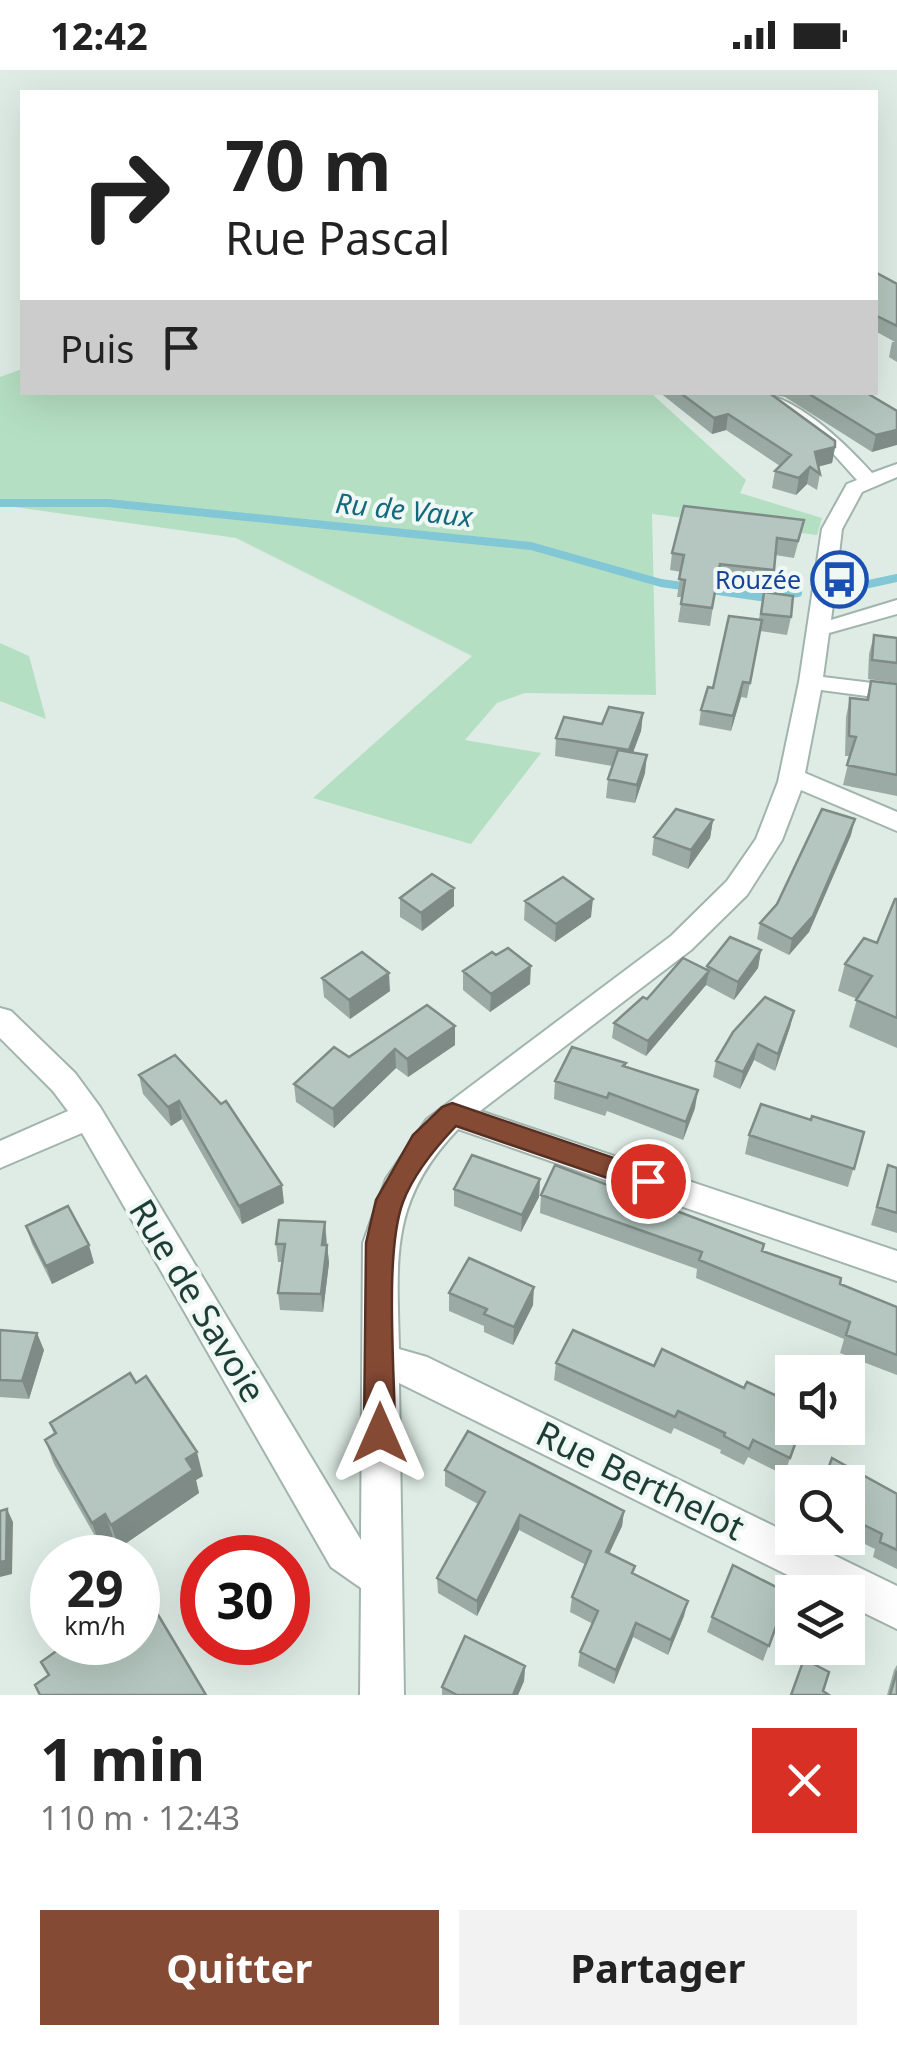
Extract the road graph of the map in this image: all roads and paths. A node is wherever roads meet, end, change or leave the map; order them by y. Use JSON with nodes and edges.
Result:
{"nodes":[{"id":1,"x":763,"y":395,"type":"edge"},
{"id":2,"x":897,"y":470,"type":"edge"},
{"id":3,"x":867,"y":479,"type":"junction"},
{"id":4,"x":897,"y":607,"type":"edge"},
{"id":5,"x":818,"y":628,"type":"junction"},
{"id":6,"x":810,"y":682,"type":"junction"},
{"id":7,"x":897,"y":693,"type":"edge"},
{"id":8,"x":792,"y":777,"type":"junction"},
{"id":9,"x":897,"y":822,"type":"edge"},
{"id":10,"x":6,"y":1023,"type":"edge"},
{"id":11,"x":452,"y":1114,"type":"junction"},
{"id":12,"x":90,"y":1116,"type":"junction"},
{"id":13,"x":0,"y":1155,"type":"edge"},
{"id":14,"x":897,"y":1266,"type":"edge"},
{"id":15,"x":380,"y":1364,"type":"junction"},
{"id":16,"x":378,"y":1573,"type":"junction"},
{"id":17,"x":897,"y":1608,"type":"edge"},
{"id":18,"x":382,"y":1695,"type":"edge"}],
"edges":[{"from":1,"to":3,"type":"street"},
{"from":2,"to":3,"type":"street"},
{"from":3,"to":5,"type":"street"},
{"from":4,"to":5,"type":"street"},
{"from":5,"to":6,"type":"street"},
{"from":6,"to":7,"type":"street"},
{"from":6,"to":8,"type":"street"},
{"from":8,"to":9,"type":"street"},
{"from":8,"to":11,"type":"street"},
{"from":10,"to":12,"type":"street","name":"Rue de Savoie"},
{"from":11,"to":14,"type":"street"},
{"from":11,"to":15,"type":"street"},
{"from":12,"to":13,"type":"street"},
{"from":12,"to":16,"type":"street","name":"Rue de Savoie"},
{"from":15,"to":16,"type":"street"},
{"from":15,"to":17,"type":"street","name":"Rue Berthelot"},
{"from":16,"to":18,"type":"street"}]}
